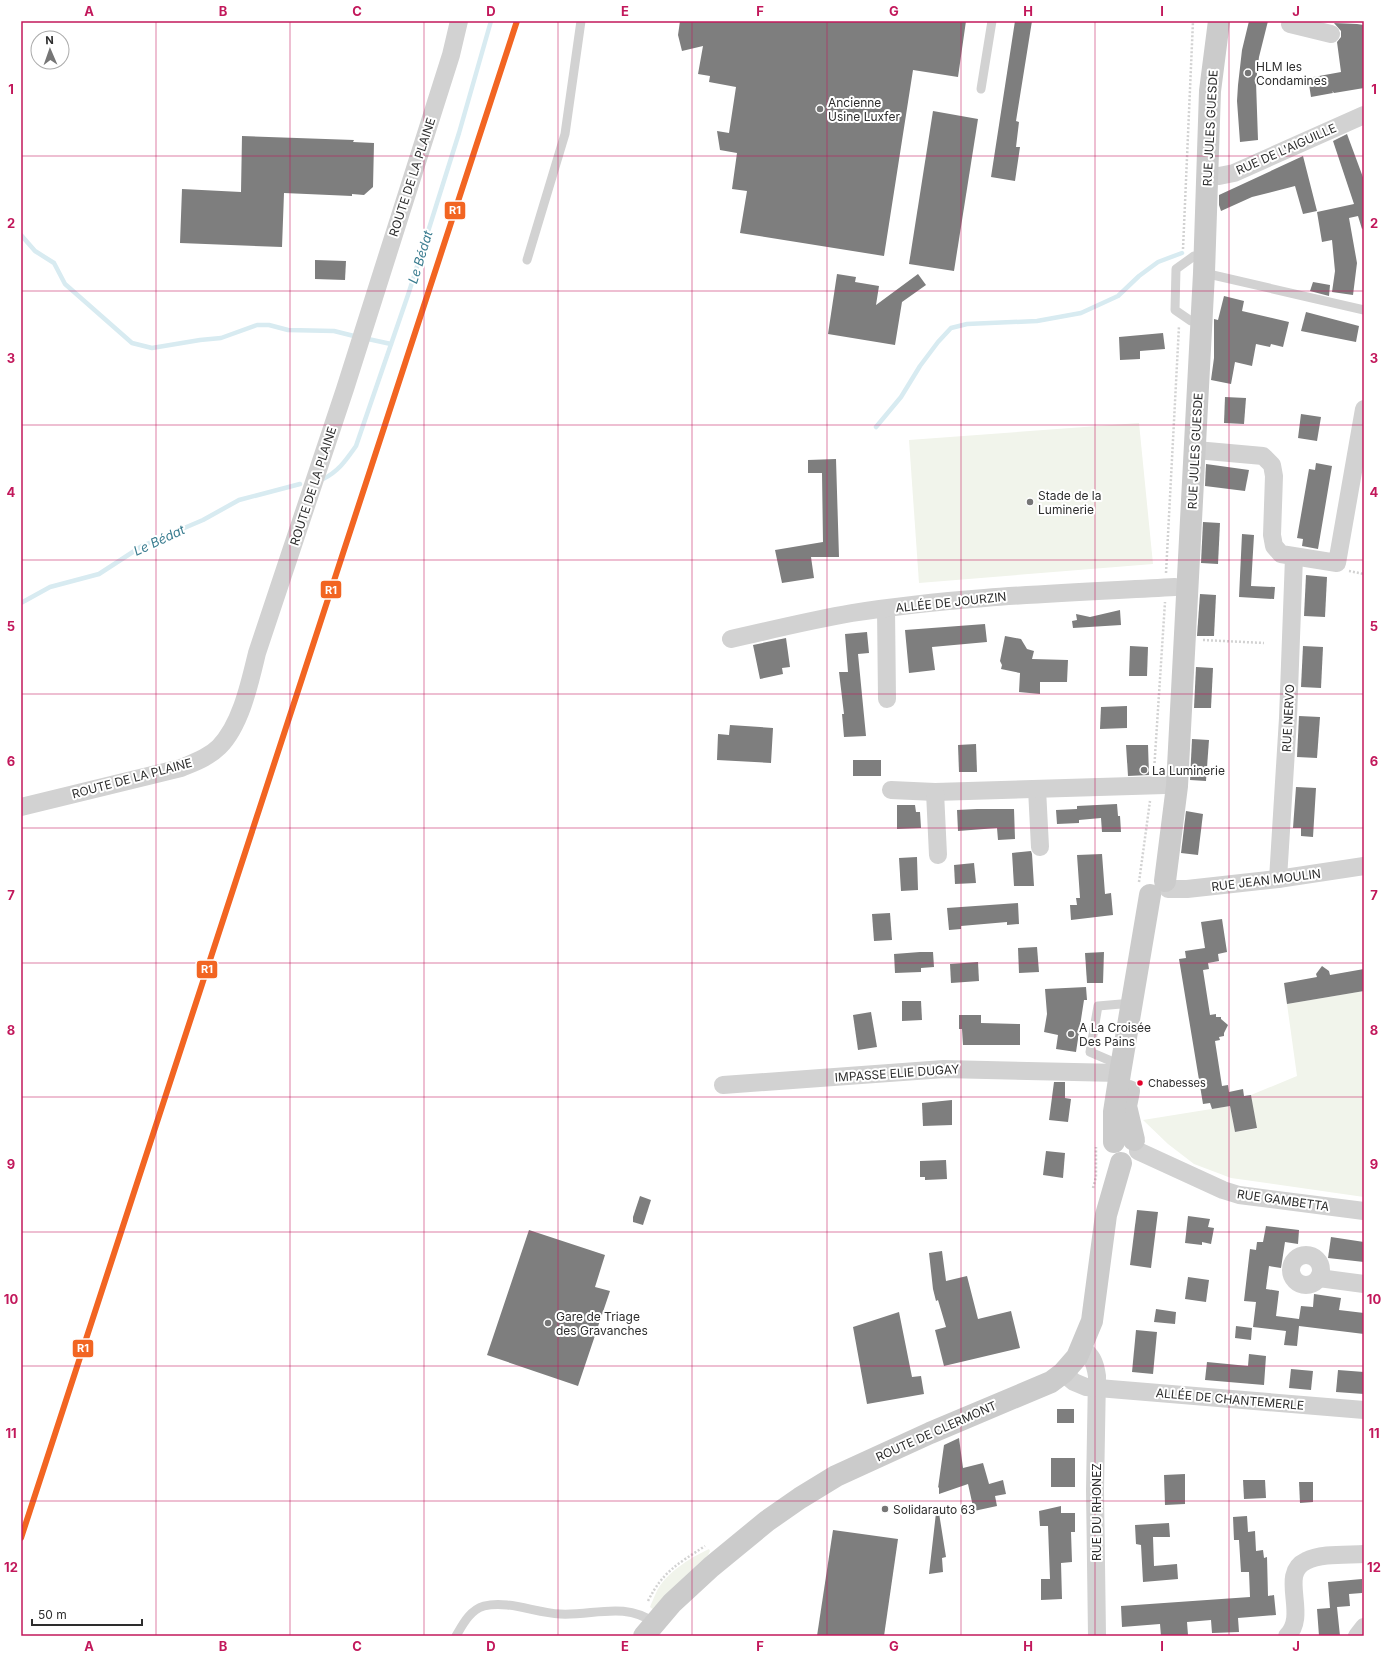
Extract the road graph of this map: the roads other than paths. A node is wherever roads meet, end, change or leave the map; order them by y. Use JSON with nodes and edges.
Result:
{"nodes":[{"id":1,"x":458,"y":21,"type":"edge"},
{"id":2,"x":581,"y":21,"type":"edge"},
{"id":3,"x":992,"y":21,"type":"edge"},
{"id":4,"x":1205,"y":21,"type":"edge"},
{"id":5,"x":1219,"y":21,"type":"edge"},
{"id":6,"x":1291,"y":21,"type":"edge"},
{"id":7,"x":1331,"y":34,"type":"dead end"},
{"id":8,"x":981,"y":89,"type":"dead end"},
{"id":9,"x":1364,"y":115,"type":"edge"},
{"id":10,"x":1207,"y":175,"type":"junction"},
{"id":11,"x":527,"y":260,"type":"dead end"},
{"id":12,"x":1199,"y":265,"type":"junction"},
{"id":13,"x":1364,"y":310,"type":"edge"},
{"id":14,"x":1364,"y":409,"type":"edge"},
{"id":15,"x":1196,"y":450,"type":"junction"},
{"id":16,"x":1294,"y":557,"type":"junction"},
{"id":17,"x":1175,"y":587,"type":"junction"},
{"id":18,"x":886,"y":609,"type":"junction"},
{"id":19,"x":1174,"y":626,"type":"junction"},
{"id":20,"x":731,"y":639,"type":"dead end"},
{"id":21,"x":887,"y":699,"type":"dead end"},
{"id":22,"x":1165,"y":785,"type":"junction"},
{"id":23,"x":1037,"y":789,"type":"junction"},
{"id":24,"x":891,"y":790,"type":"dead end"},
{"id":25,"x":935,"y":792,"type":"junction"},
{"id":26,"x":21,"y":807,"type":"edge"},
{"id":27,"x":1040,"y":847,"type":"dead end"},
{"id":28,"x":938,"y":855,"type":"dead end"},
{"id":29,"x":1364,"y":866,"type":"edge"},
{"id":30,"x":1278,"y":879,"type":"junction"},
{"id":31,"x":1159,"y":889,"type":"junction"},
{"id":32,"x":1132,"y":1005,"type":"junction"},
{"id":33,"x":1121,"y":1068,"type":"junction"},
{"id":34,"x":723,"y":1085,"type":"dead end"},
{"id":35,"x":1121,"y":1144,"type":"junction"},
{"id":36,"x":1364,"y":1211,"type":"edge"},
{"id":37,"x":1319,"y":1278,"type":"dead end"},
{"id":38,"x":1364,"y":1284,"type":"edge"},
{"id":39,"x":1081,"y":1347,"type":"junction"},
{"id":40,"x":1063,"y":1373,"type":"junction"},
{"id":41,"x":1097,"y":1388,"type":"junction"},
{"id":42,"x":1364,"y":1410,"type":"edge"},
{"id":43,"x":1364,"y":1554,"type":"edge"},
{"id":44,"x":1364,"y":1627,"type":"edge"},
{"id":45,"x":650,"y":1630,"type":"edge"},
{"id":46,"x":456,"y":1636,"type":"edge"},
{"id":47,"x":1097,"y":1636,"type":"edge"},
{"id":48,"x":1287,"y":1636,"type":"edge"},
{"id":49,"x":1358,"y":1636,"type":"edge"}],
"edges":[{"from":1,"to":26,"type":"street","name":"ROUTE DE LA PLAINE"},
{"from":2,"to":11,"type":"lane"},
{"from":3,"to":8,"type":"lane"},
{"from":4,"to":12,"type":"main road","name":"RUE JULES GUESDE"},
{"from":5,"to":10,"type":"main road","name":"RUE JULES GUESDE"},
{"from":6,"to":7,"type":"street"},
{"from":9,"to":10,"type":"street","name":"RUE DE L'AIGUILLE"},
{"from":10,"to":12,"type":"main road","name":"RUE JULES GUESDE"},
{"from":12,"to":13,"type":"lane"},
{"from":12,"to":15,"type":"main road","name":"RUE JULES GUESDE"},
{"from":12,"to":17,"type":"main road","name":"RUE JULES GUESDE"},
{"from":14,"to":16,"type":"street"},
{"from":15,"to":16,"type":"street"},
{"from":15,"to":19,"type":"main road","name":"RUE JULES GUESDE"},
{"from":16,"to":30,"type":"street","name":"RUE NERVO"},
{"from":17,"to":18,"type":"street","name":"ALLÉE DE JOURZIN"},
{"from":17,"to":19,"type":"main road","name":"RUE JULES GUESDE"},
{"from":18,"to":20,"type":"street","name":"ALLÉE DE JOURZIN"},
{"from":18,"to":21,"type":"street"},
{"from":19,"to":22,"type":"main road","name":"RUE JULES GUESDE"},
{"from":19,"to":31,"type":"main road","name":"RUE JULES GUESDE"},
{"from":22,"to":23,"type":"street"},
{"from":22,"to":31,"type":"main road","name":"RUE JULES GUESDE"},
{"from":23,"to":25,"type":"street"},
{"from":23,"to":27,"type":"street"},
{"from":24,"to":25,"type":"street"},
{"from":25,"to":28,"type":"street"},
{"from":29,"to":30,"type":"street","name":"RUE JEAN MOULIN"},
{"from":30,"to":31,"type":"street","name":"RUE JEAN MOULIN"},
{"from":31,"to":32,"type":"main road","name":"RUE JULES GUESDE"},
{"from":31,"to":35,"type":"main road","name":"RUE JULES GUESDE"},
{"from":32,"to":33,"type":"main road","name":"RUE JULES GUESDE"},
{"from":32,"to":33,"type":"lane"},
{"from":33,"to":34,"type":"street","name":"IMPASSE ELIE DUGAY"},
{"from":33,"to":35,"type":"main road","name":"RUE JULES GUESDE"},
{"from":35,"to":36,"type":"street","name":"RUE GAMBETTA"},
{"from":35,"to":39,"type":"main road","name":"ROUTE DE CLERMONT"},
{"from":37,"to":38,"type":"street"},
{"from":39,"to":40,"type":"main road","name":"ROUTE DE CLERMONT"},
{"from":39,"to":41,"type":"street","name":"RUE DU RHONEZ"},
{"from":40,"to":41,"type":"street","name":"ALLÉE DE CHANTEMERLE"},
{"from":40,"to":45,"type":"main road","name":"ROUTE DE CLERMONT"},
{"from":41,"to":42,"type":"street","name":"ALLÉE DE CHANTEMERLE"},
{"from":41,"to":47,"type":"street","name":"RUE DU RHONEZ"},
{"from":43,"to":48,"type":"street"},
{"from":44,"to":49,"type":"street"},
{"from":45,"to":46,"type":"lane"}]}
